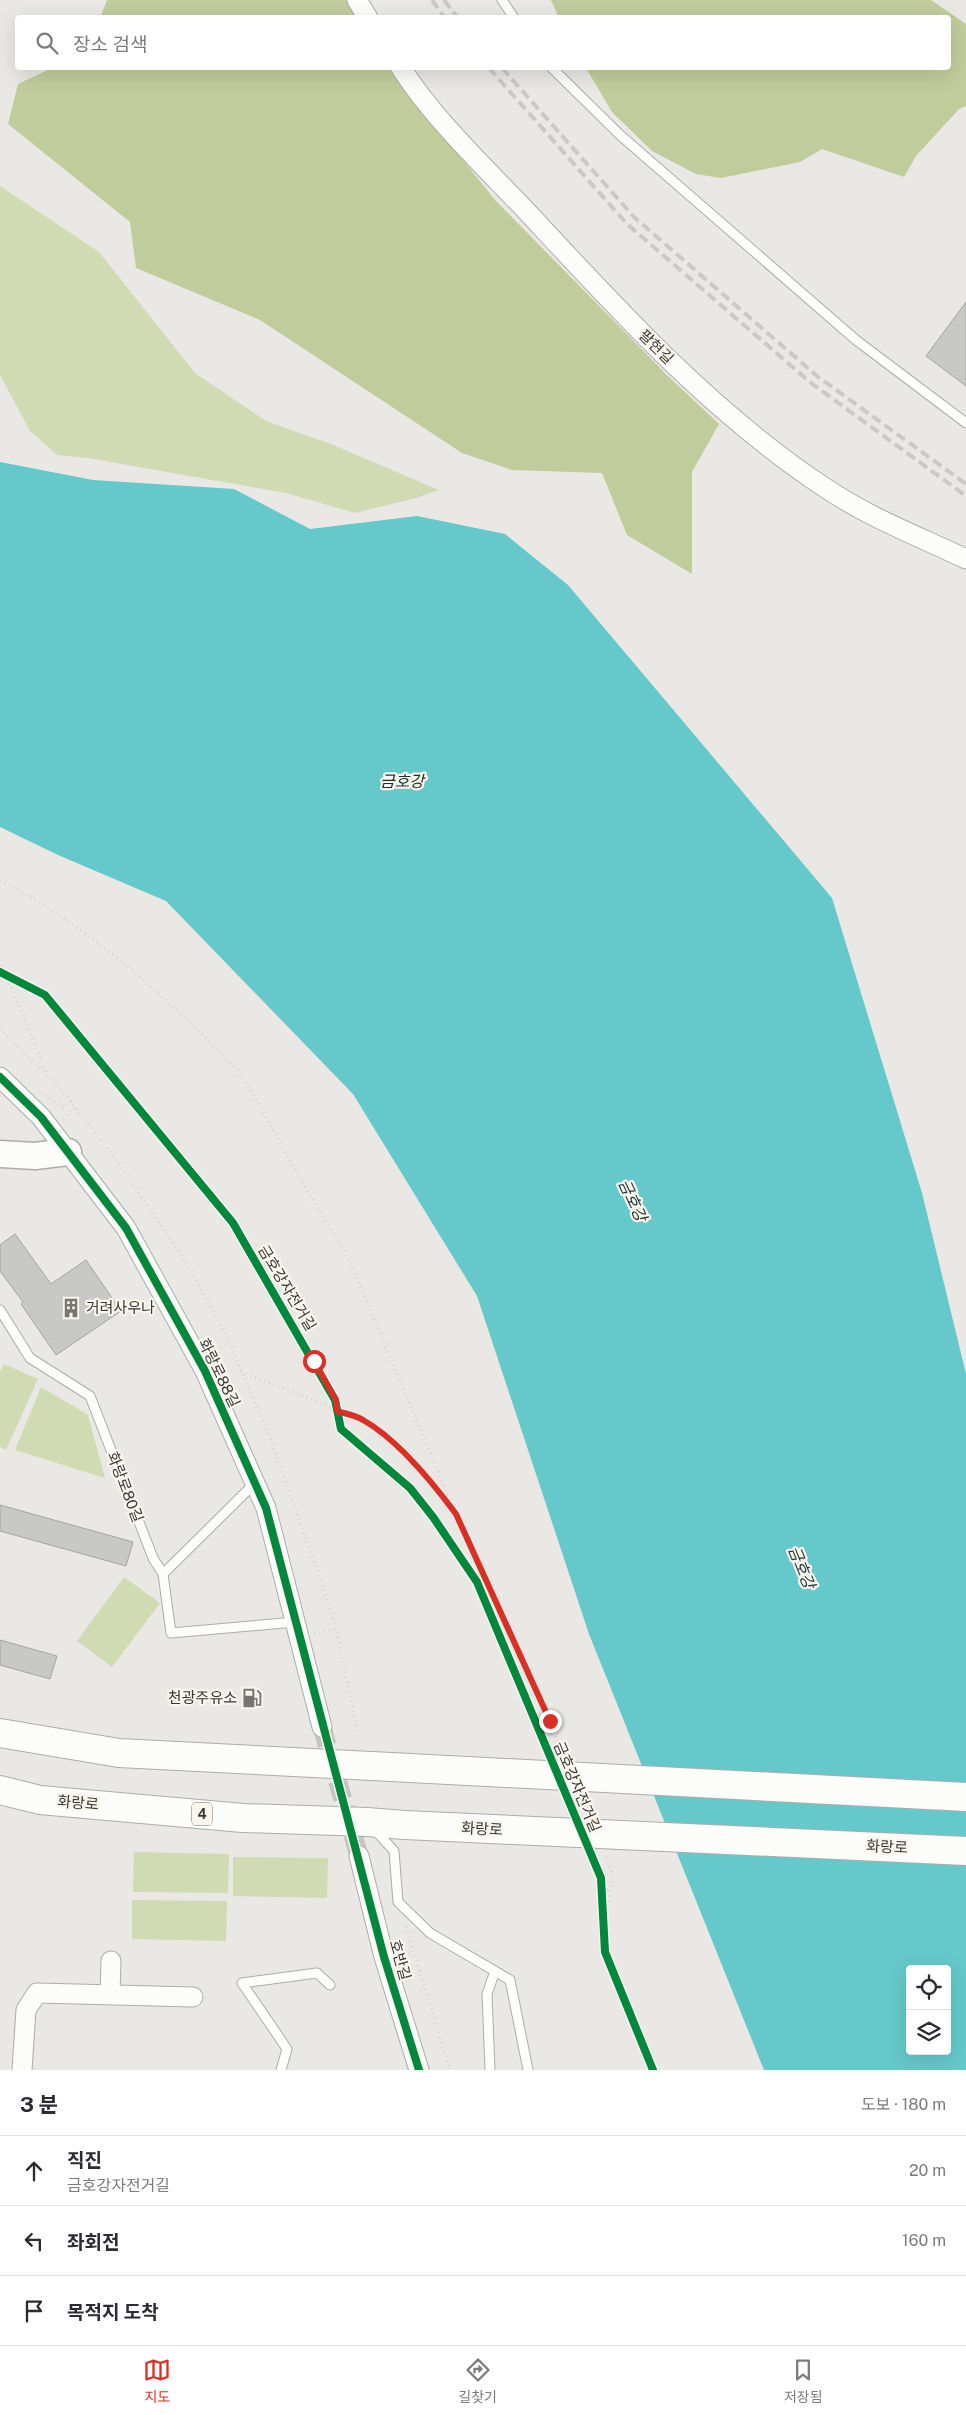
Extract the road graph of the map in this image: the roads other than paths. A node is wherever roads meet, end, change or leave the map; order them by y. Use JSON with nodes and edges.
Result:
{"nodes":[{"id":1,"x":358,"y":0,"type":"edge"},
{"id":2,"x":502,"y":0,"type":"edge"},
{"id":3,"x":366,"y":15,"type":"edge"},
{"id":4,"x":512,"y":15,"type":"edge"},
{"id":5,"x":403,"y":70,"type":"edge"},
{"id":6,"x":554,"y":70,"type":"edge"},
{"id":7,"x":966,"y":423,"type":"edge"},
{"id":8,"x":966,"y":559,"type":"edge"},
{"id":9,"x":0,"y":1077,"type":"edge"},
{"id":10,"x":68,"y":1152,"type":"junction"},
{"id":11,"x":0,"y":1154,"type":"edge"},
{"id":12,"x":0,"y":1310,"type":"edge"},
{"id":13,"x":255,"y":1483,"type":"junction"},
{"id":14,"x":163,"y":1574,"type":"junction"},
{"id":15,"x":295,"y":1622,"type":"junction"},
{"id":16,"x":322,"y":1727,"type":"tunnel mouth"},
{"id":17,"x":0,"y":1733,"type":"edge"},
{"id":18,"x":0,"y":1790,"type":"edge"},
{"id":19,"x":966,"y":1797,"type":"edge"},
{"id":20,"x":367,"y":1822,"type":"junction"},
{"id":21,"x":966,"y":1851,"type":"edge"},
{"id":22,"x":359,"y":1856,"type":"tunnel mouth"},
{"id":23,"x":111,"y":1962,"type":"dead end"},
{"id":24,"x":494,"y":1971,"type":"junction"},
{"id":25,"x":330,"y":1985,"type":"dead end"},
{"id":26,"x":110,"y":1994,"type":"junction"},
{"id":27,"x":193,"y":1996,"type":"dead end"},
{"id":28,"x":22,"y":2070,"type":"edge"},
{"id":29,"x":280,"y":2070,"type":"edge"},
{"id":30,"x":419,"y":2070,"type":"edge"},
{"id":31,"x":490,"y":2070,"type":"edge"},
{"id":32,"x":528,"y":2070,"type":"edge"}],
"edges":[{"from":1,"to":3,"type":"street"},
{"from":2,"to":4,"type":"lane"},
{"from":5,"to":8,"type":"street","name":"팔현길"},
{"from":6,"to":7,"type":"lane"},
{"from":9,"to":10,"type":"street","name":"화랑로88길"},
{"from":10,"to":11,"type":"street"},
{"from":10,"to":13,"type":"street","name":"화랑로88길"},
{"from":12,"to":14,"type":"lane","name":"화랑로80길"},
{"from":13,"to":14,"type":"lane"},
{"from":13,"to":15,"type":"street","name":"화랑로88길"},
{"from":14,"to":15,"type":"lane"},
{"from":15,"to":16,"type":"street","name":"화랑로88길"},
{"from":17,"to":19,"type":"main road","bridge":true},
{"from":18,"to":20,"type":"main road","name":"화랑로","number":"4"},
{"from":20,"to":21,"type":"main road","name":"화랑로","number":"4","bridge":true},
{"from":20,"to":24,"type":"lane"},
{"from":22,"to":30,"type":"street","name":"호반길"},
{"from":23,"to":26,"type":"street"},
{"from":24,"to":31,"type":"lane"},
{"from":24,"to":32,"type":"lane"},
{"from":25,"to":29,"type":"lane"},
{"from":26,"to":27,"type":"street"},
{"from":26,"to":28,"type":"street"}]}
